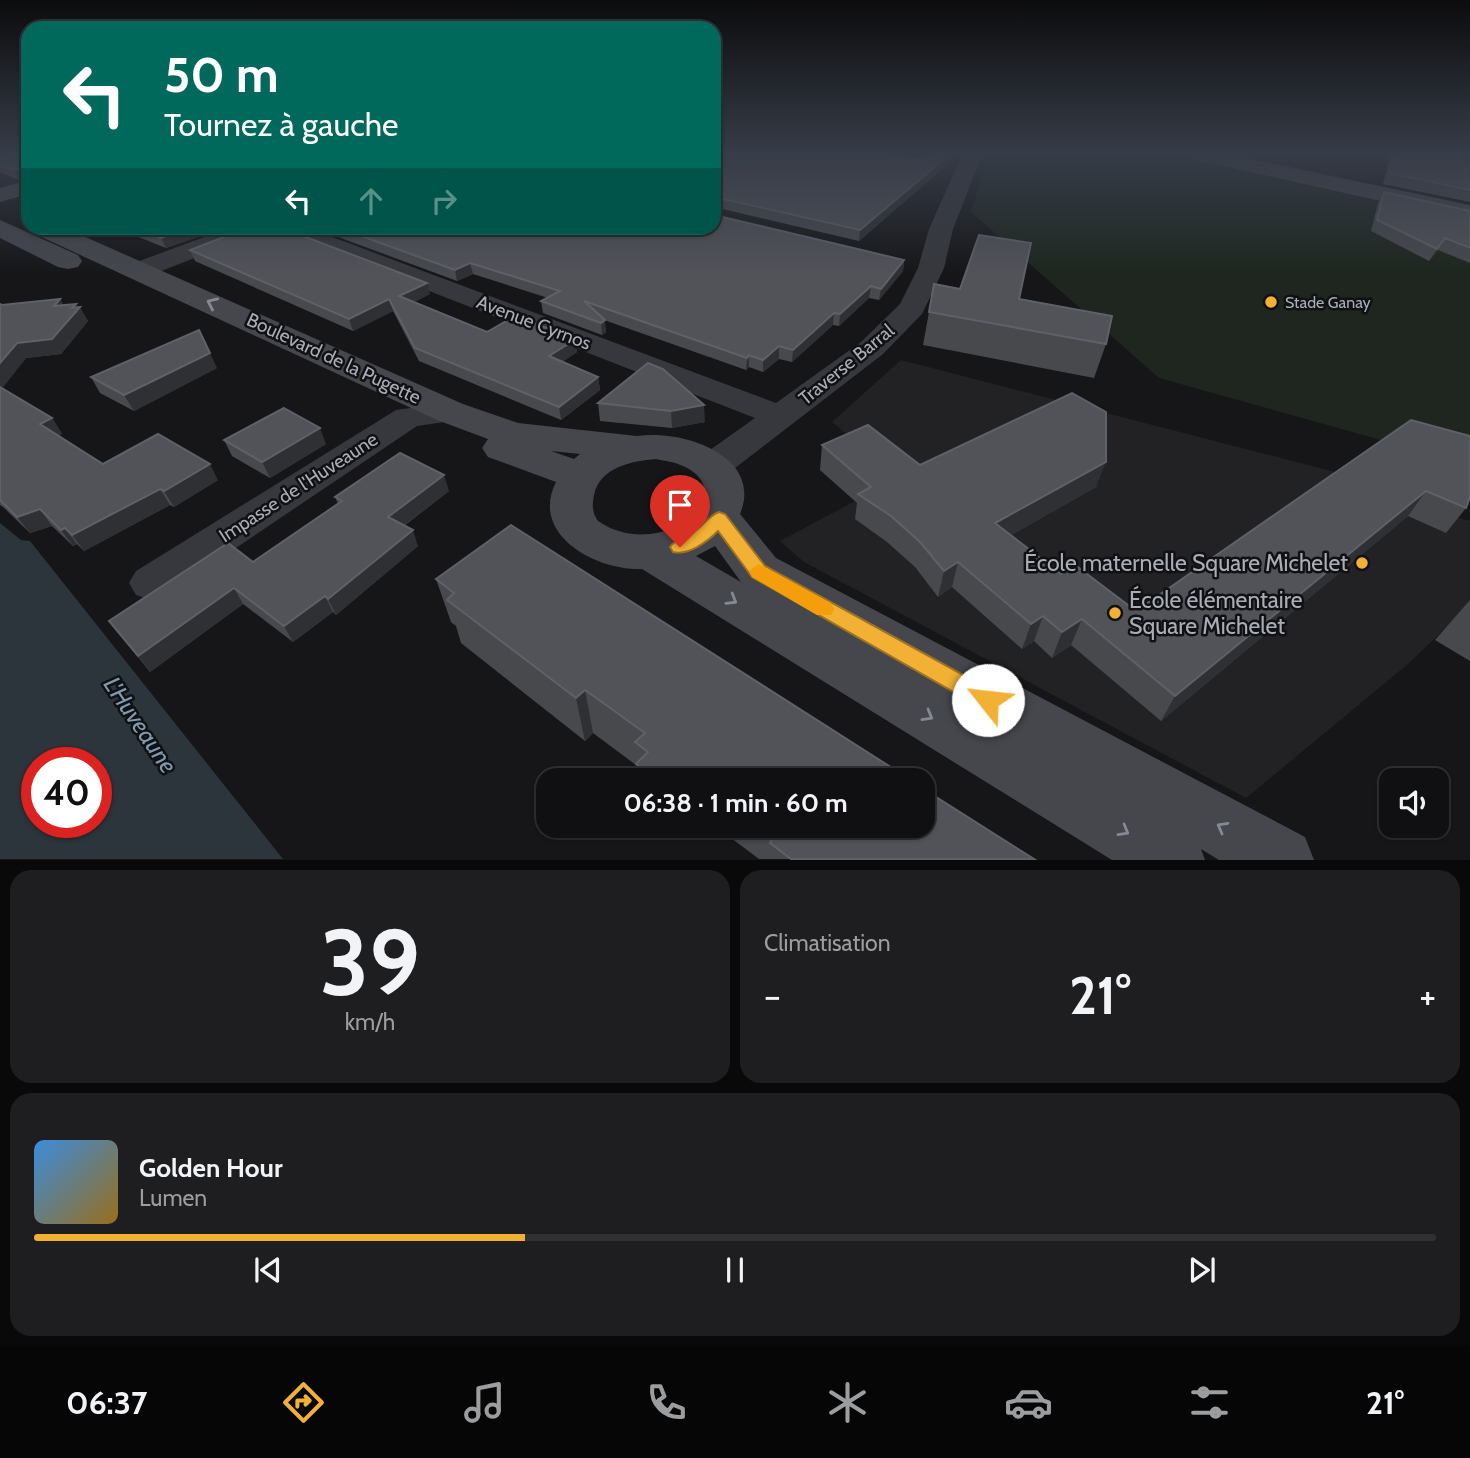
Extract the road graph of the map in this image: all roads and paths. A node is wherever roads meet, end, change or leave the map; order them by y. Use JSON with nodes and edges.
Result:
{"nodes":[{"id":1,"x":955,"y":195,"type":"edge"},
{"id":2,"x":1397,"y":195,"type":"edge"},
{"id":3,"x":0,"y":208,"type":"edge"},
{"id":4,"x":1470,"y":213,"type":"edge"},
{"id":5,"x":21,"y":217,"type":"edge"},
{"id":6,"x":0,"y":228,"type":"edge"},
{"id":7,"x":60,"y":235,"type":"edge"},
{"id":8,"x":231,"y":235,"type":"edge"},
{"id":9,"x":306,"y":235,"type":"edge"},
{"id":10,"x":904,"y":262,"type":"edge"},
{"id":11,"x":931,"y":268,"type":"junction"},
{"id":12,"x":140,"y":270,"type":"junction"},
{"id":13,"x":453,"y":412,"type":"junction"},
{"id":14,"x":780,"y":416,"type":"junction"},
{"id":15,"x":408,"y":417,"type":"junction"},
{"id":16,"x":636,"y":448,"type":"junction"},
{"id":17,"x":713,"y":466,"type":"junction"},
{"id":18,"x":580,"y":476,"type":"junction"},
{"id":19,"x":719,"y":519,"type":"junction"},
{"id":20,"x":652,"y":553,"type":"junction"},
{"id":21,"x":151,"y":583,"type":"dead end"},
{"id":22,"x":1172,"y":859,"type":"edge"},
{"id":23,"x":1282,"y":859,"type":"edge"}],
"edges":[{"from":1,"to":11,"type":"street","name":"Traverse Barral"},
{"from":2,"to":4,"type":"street"},
{"from":3,"to":5,"type":"street"},
{"from":6,"to":15,"type":"street","name":"Boulevard de la Pugette"},
{"from":7,"to":12,"type":"street","name":"Boulevard de la Pugette"},
{"from":8,"to":12,"type":"street"},
{"from":9,"to":14,"type":"street","name":"Avenue Cyrnos"},
{"from":10,"to":11,"type":"street"},
{"from":11,"to":14,"type":"street","name":"Traverse Barral"},
{"from":13,"to":12,"type":"street","name":"Boulevard de la Pugette","one_way":true},
{"from":13,"to":15,"type":"street","name":"Impasse de l'Huveaune"},
{"from":13,"to":16,"type":"street","name":"Boulevard de la Pugette"},
{"from":14,"to":17,"type":"street","name":"Traverse Barral"},
{"from":15,"to":18,"type":"street","name":"Boulevard de la Pugette"},
{"from":15,"to":21,"type":"street","name":"Impasse de l'Huveaune"},
{"from":16,"to":17,"type":"street"},
{"from":16,"to":18,"type":"street"},
{"from":17,"to":19,"type":"street"},
{"from":18,"to":20,"type":"street"},
{"from":19,"to":20,"type":"street"},
{"from":23,"to":19,"type":"street","one_way":true},
{"from":20,"to":22,"type":"street","one_way":true}]}
